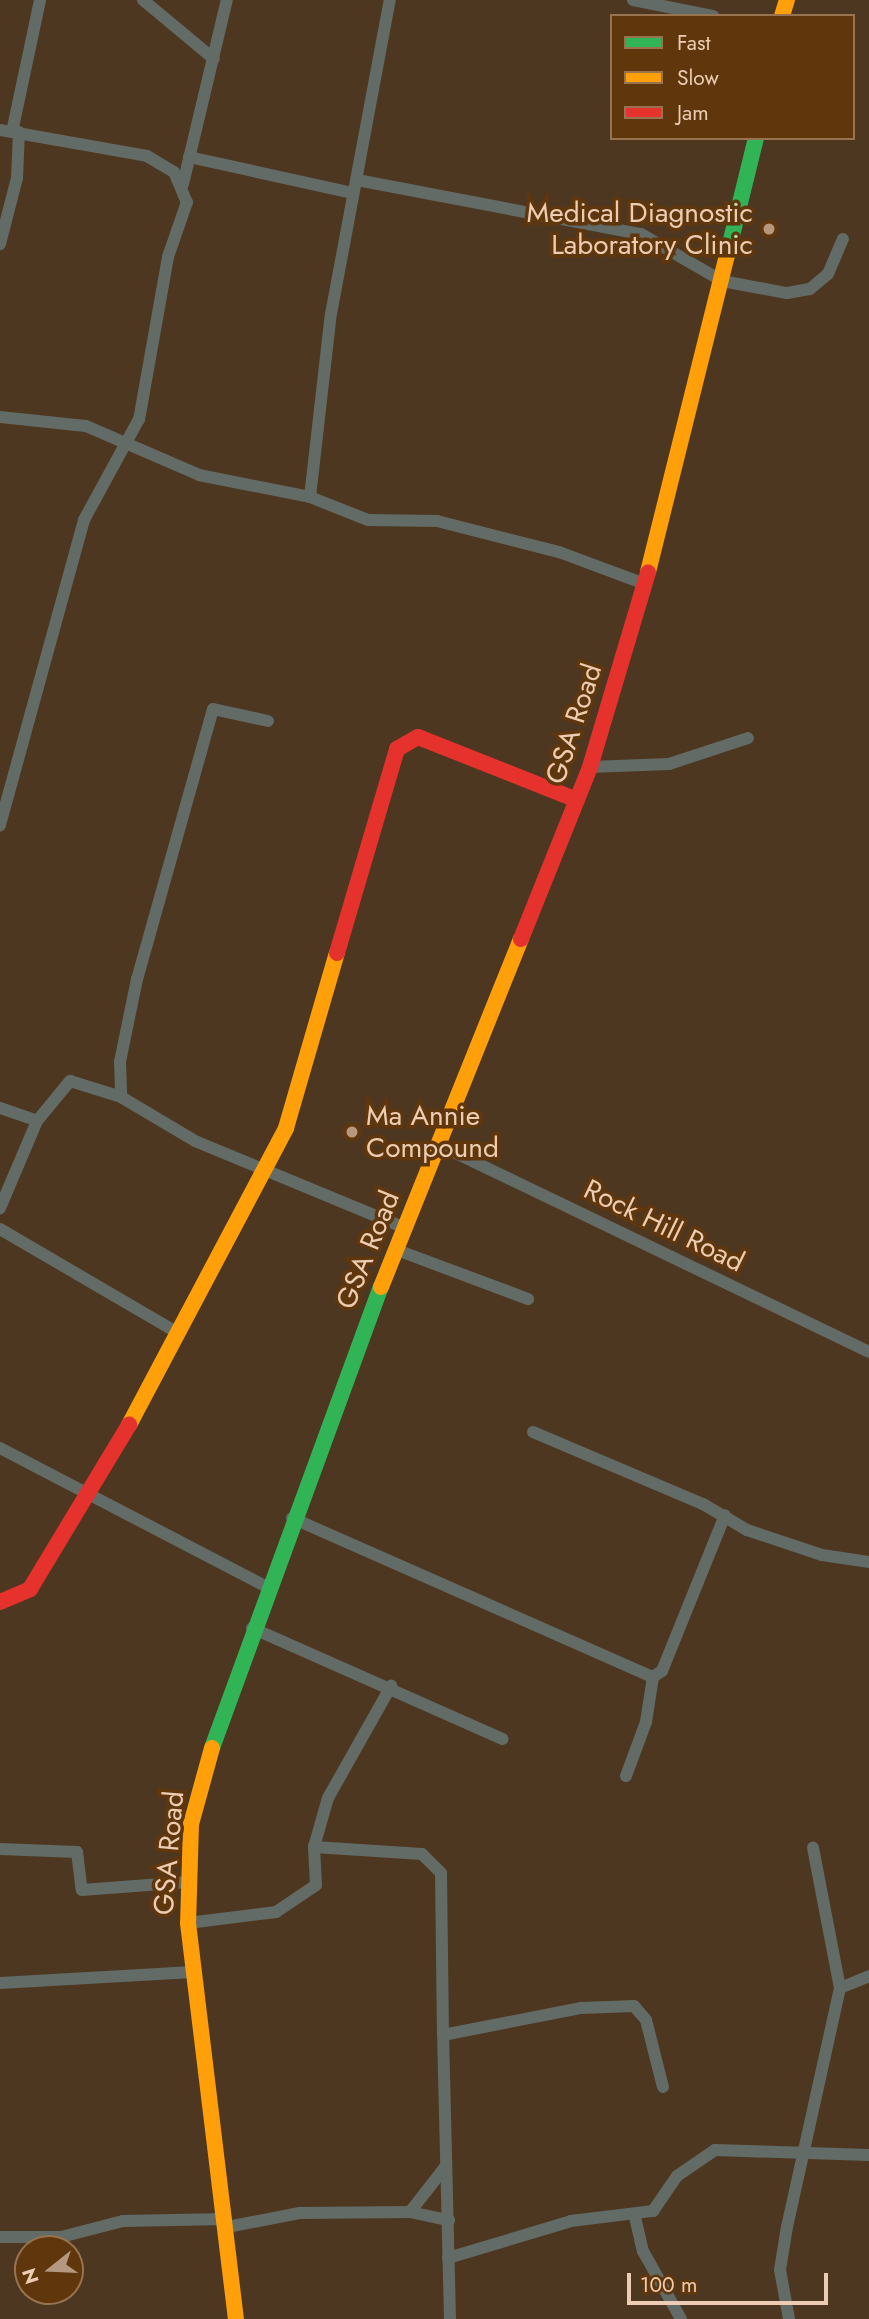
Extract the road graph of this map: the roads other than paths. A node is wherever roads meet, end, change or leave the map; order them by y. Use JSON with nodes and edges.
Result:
{"nodes":[{"id":1,"x":40,"y":0,"type":"edge"},
{"id":2,"x":143,"y":0,"type":"edge"},
{"id":3,"x":227,"y":0,"type":"edge"},
{"id":4,"x":390,"y":0,"type":"edge"},
{"id":5,"x":633,"y":0,"type":"edge"},
{"id":6,"x":703,"y":14,"type":"edge"},
{"id":7,"x":214,"y":59,"type":"junction"},
{"id":8,"x":10,"y":131,"type":"edge"},
{"id":9,"x":756,"y":140,"type":"edge"},
{"id":10,"x":189,"y":157,"type":"junction"},
{"id":11,"x":183,"y":184,"type":"junction"},
{"id":12,"x":355,"y":187,"type":"junction"},
{"id":13,"x":843,"y":239,"type":"dead end"},
{"id":14,"x":0,"y":244,"type":"edge"},
{"id":15,"x":722,"y":281,"type":"junction"},
{"id":16,"x":0,"y":417,"type":"edge"},
{"id":17,"x":124,"y":445,"type":"junction"},
{"id":18,"x":310,"y":497,"type":"junction"},
{"id":19,"x":645,"y":584,"type":"junction"},
{"id":20,"x":268,"y":720,"type":"dead end"},
{"id":21,"x":748,"y":738,"type":"dead end"},
{"id":22,"x":590,"y":767,"type":"junction"},
{"id":23,"x":4,"y":789,"type":"edge"},
{"id":24,"x":577,"y":800,"type":"junction"},
{"id":25,"x":0,"y":826,"type":"edge"},
{"id":26,"x":121,"y":1097,"type":"junction"},
{"id":27,"x":0,"y":1108,"type":"edge"},
{"id":28,"x":37,"y":1121,"type":"junction"},
{"id":29,"x":439,"y":1145,"type":"junction"},
{"id":30,"x":264,"y":1170,"type":"junction"},
{"id":31,"x":0,"y":1208,"type":"edge"},
{"id":32,"x":405,"y":1228,"type":"junction"},
{"id":33,"x":0,"y":1229,"type":"edge"},
{"id":34,"x":397,"y":1250,"type":"junction"},
{"id":35,"x":528,"y":1299,"type":"dead end"},
{"id":36,"x":178,"y":1333,"type":"junction"},
{"id":37,"x":869,"y":1352,"type":"edge"},
{"id":38,"x":533,"y":1432,"type":"dead end"},
{"id":39,"x":0,"y":1448,"type":"edge"},
{"id":40,"x":93,"y":1494,"type":"junction"},
{"id":41,"x":725,"y":1515,"type":"junction"},
{"id":42,"x":292,"y":1518,"type":"junction"},
{"id":43,"x":869,"y":1562,"type":"edge"},
{"id":44,"x":267,"y":1587,"type":"junction"},
{"id":45,"x":0,"y":1602,"type":"edge"},
{"id":46,"x":252,"y":1628,"type":"junction"},
{"id":47,"x":653,"y":1676,"type":"junction"},
{"id":48,"x":391,"y":1686,"type":"junction"},
{"id":49,"x":503,"y":1738,"type":"dead end"},
{"id":50,"x":626,"y":1776,"type":"dead end"},
{"id":51,"x":314,"y":1847,"type":"junction"},
{"id":52,"x":813,"y":1848,"type":"dead end"},
{"id":53,"x":0,"y":1849,"type":"edge"},
{"id":54,"x":188,"y":1882,"type":"junction"},
{"id":55,"x":188,"y":1923,"type":"junction"},
{"id":56,"x":194,"y":1972,"type":"junction"},
{"id":57,"x":869,"y":1976,"type":"edge"},
{"id":58,"x":0,"y":1983,"type":"edge"},
{"id":59,"x":840,"y":1988,"type":"junction"},
{"id":60,"x":443,"y":2035,"type":"junction"},
{"id":61,"x":663,"y":2087,"type":"dead end"},
{"id":62,"x":808,"y":2153,"type":"junction"},
{"id":63,"x":869,"y":2155,"type":"edge"},
{"id":64,"x":446,"y":2166,"type":"junction"},
{"id":65,"x":410,"y":2212,"type":"junction"},
{"id":66,"x":635,"y":2217,"type":"junction"},
{"id":67,"x":449,"y":2220,"type":"junction"},
{"id":68,"x":226,"y":2223,"type":"junction"},
{"id":69,"x":0,"y":2237,"type":"edge"},
{"id":70,"x":448,"y":2258,"type":"junction"},
{"id":71,"x":236,"y":2319,"type":"edge"},
{"id":72,"x":450,"y":2319,"type":"edge"},
{"id":73,"x":681,"y":2319,"type":"edge"},
{"id":74,"x":789,"y":2319,"type":"edge"}],
"edges":[{"from":1,"to":8,"type":"street"},
{"from":2,"to":7,"type":"street"},
{"from":3,"to":7,"type":"street"},
{"from":4,"to":12,"type":"street"},
{"from":5,"to":6,"type":"street"},
{"from":7,"to":10,"type":"street"},
{"from":8,"to":11,"type":"street"},
{"from":8,"to":14,"type":"street"},
{"from":9,"to":15,"type":"street","name":"GSA Road"},
{"from":10,"to":11,"type":"street"},
{"from":10,"to":12,"type":"street"},
{"from":11,"to":17,"type":"street"},
{"from":12,"to":15,"type":"street"},
{"from":12,"to":18,"type":"street"},
{"from":13,"to":15,"type":"street"},
{"from":15,"to":19,"type":"street","name":"GSA Road"},
{"from":16,"to":17,"type":"street"},
{"from":17,"to":18,"type":"street"},
{"from":17,"to":23,"type":"street"},
{"from":18,"to":19,"type":"street"},
{"from":19,"to":22,"type":"street","name":"GSA Road"},
{"from":20,"to":26,"type":"street"},
{"from":21,"to":22,"type":"street"},
{"from":22,"to":24,"type":"street","name":"GSA Road"},
{"from":23,"to":25,"type":"street"},
{"from":24,"to":29,"type":"street","name":"GSA Road"},
{"from":24,"to":30,"type":"street"},
{"from":26,"to":28,"type":"street"},
{"from":26,"to":30,"type":"street"},
{"from":27,"to":28,"type":"street"},
{"from":28,"to":31,"type":"street"},
{"from":29,"to":32,"type":"street","name":"GSA Road"},
{"from":29,"to":37,"type":"street","name":"Rock Hill Road"},
{"from":30,"to":32,"type":"street"},
{"from":30,"to":36,"type":"street"},
{"from":32,"to":34,"type":"street","name":"GSA Road"},
{"from":33,"to":36,"type":"street"},
{"from":34,"to":35,"type":"street"},
{"from":34,"to":42,"type":"street","name":"GSA Road"},
{"from":36,"to":40,"type":"street"},
{"from":38,"to":41,"type":"street"},
{"from":39,"to":40,"type":"street"},
{"from":40,"to":44,"type":"street"},
{"from":40,"to":45,"type":"street"},
{"from":41,"to":43,"type":"street"},
{"from":41,"to":47,"type":"street"},
{"from":42,"to":44,"type":"street","name":"GSA Road"},
{"from":42,"to":47,"type":"street"},
{"from":44,"to":46,"type":"street","name":"GSA Road"},
{"from":46,"to":48,"type":"street"},
{"from":46,"to":54,"type":"street","name":"GSA Road"},
{"from":47,"to":50,"type":"street"},
{"from":48,"to":49,"type":"street"},
{"from":48,"to":51,"type":"street"},
{"from":51,"to":55,"type":"street"},
{"from":51,"to":60,"type":"street"},
{"from":52,"to":59,"type":"street"},
{"from":53,"to":54,"type":"street"},
{"from":54,"to":55,"type":"street","name":"GSA Road"},
{"from":55,"to":56,"type":"street","name":"GSA Road"},
{"from":56,"to":58,"type":"street"},
{"from":56,"to":68,"type":"street","name":"GSA Road"},
{"from":57,"to":59,"type":"street"},
{"from":59,"to":62,"type":"street"},
{"from":60,"to":61,"type":"street"},
{"from":60,"to":64,"type":"street"},
{"from":62,"to":63,"type":"street"},
{"from":62,"to":66,"type":"street"},
{"from":62,"to":74,"type":"street"},
{"from":64,"to":65,"type":"street"},
{"from":64,"to":67,"type":"street"},
{"from":65,"to":67,"type":"street"},
{"from":65,"to":68,"type":"street"},
{"from":66,"to":70,"type":"street"},
{"from":66,"to":73,"type":"street"},
{"from":67,"to":70,"type":"street"},
{"from":68,"to":69,"type":"street"},
{"from":68,"to":71,"type":"street","name":"GSA Road"},
{"from":70,"to":72,"type":"street"}]}
